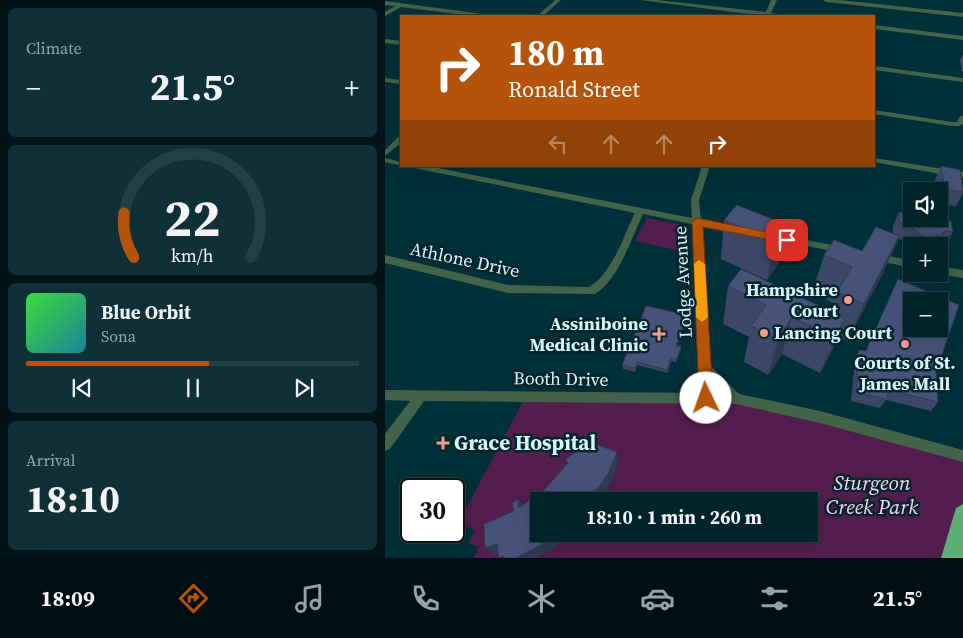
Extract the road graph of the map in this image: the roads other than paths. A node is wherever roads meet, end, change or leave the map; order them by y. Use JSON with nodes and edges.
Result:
{"nodes":[{"id":1,"x":558,"y":0,"type":"edge"},
{"id":2,"x":643,"y":0,"type":"edge"},
{"id":3,"x":774,"y":0,"type":"edge"},
{"id":4,"x":825,"y":0,"type":"edge"},
{"id":5,"x":385,"y":3,"type":"edge"},
{"id":6,"x":400,"y":5,"type":"junction"},
{"id":7,"x":385,"y":14,"type":"edge"},
{"id":8,"x":475,"y":15,"type":"edge"},
{"id":9,"x":541,"y":15,"type":"edge"},
{"id":10,"x":767,"y":15,"type":"edge"},
{"id":11,"x":963,"y":15,"type":"edge"},
{"id":12,"x":875,"y":27,"type":"edge"},
{"id":13,"x":963,"y":38,"type":"edge"},
{"id":14,"x":385,"y":41,"type":"edge"},
{"id":15,"x":400,"y":43,"type":"edge"},
{"id":16,"x":875,"y":68,"type":"edge"},
{"id":17,"x":385,"y":80,"type":"edge"},
{"id":18,"x":963,"y":80,"type":"edge"},
{"id":19,"x":400,"y":82,"type":"edge"},
{"id":20,"x":875,"y":112,"type":"edge"},
{"id":21,"x":963,"y":118,"type":"edge"},
{"id":22,"x":400,"y":140,"type":"edge"},
{"id":23,"x":385,"y":154,"type":"edge"},
{"id":24,"x":385,"y":160,"type":"edge"},
{"id":25,"x":875,"y":160,"type":"edge"},
{"id":26,"x":400,"y":164,"type":"edge"},
{"id":27,"x":419,"y":167,"type":"edge"},
{"id":28,"x":706,"y":167,"type":"edge"},
{"id":29,"x":963,"y":174,"type":"edge"},
{"id":30,"x":640,"y":211,"type":"junction"},
{"id":31,"x":697,"y":222,"type":"junction"},
{"id":32,"x":742,"y":231,"type":"edge"},
{"id":33,"x":760,"y":234,"type":"edge"},
{"id":34,"x":385,"y":259,"type":"edge"},
{"id":35,"x":903,"y":262,"type":"edge"},
{"id":36,"x":948,"y":272,"type":"edge"},
{"id":37,"x":963,"y":274,"type":"edge"},
{"id":38,"x":704,"y":367,"type":"junction"},
{"id":39,"x":385,"y":395,"type":"edge"},
{"id":40,"x":421,"y":395,"type":"junction"},
{"id":41,"x":706,"y":398,"type":"junction"},
{"id":42,"x":736,"y":398,"type":"junction"},
{"id":43,"x":385,"y":445,"type":"edge"},
{"id":44,"x":963,"y":456,"type":"edge"},
{"id":45,"x":963,"y":515,"type":"edge"},
{"id":46,"x":954,"y":549,"type":"edge"}],
"edges":[{"from":1,"to":9,"type":"street"},
{"from":2,"to":10,"type":"street"},
{"from":3,"to":10,"type":"street"},
{"from":4,"to":11,"type":"street"},
{"from":5,"to":6,"type":"street"},
{"from":6,"to":7,"type":"street"},
{"from":6,"to":8,"type":"street"},
{"from":12,"to":13,"type":"street"},
{"from":14,"to":15,"type":"street"},
{"from":16,"to":18,"type":"street"},
{"from":17,"to":19,"type":"street"},
{"from":20,"to":21,"type":"street"},
{"from":22,"to":23,"type":"street"},
{"from":24,"to":26,"type":"street"},
{"from":25,"to":29,"type":"street"},
{"from":27,"to":30,"type":"street"},
{"from":28,"to":31,"type":"street","name":"Lodge Avenue"},
{"from":30,"to":31,"type":"street"},
{"from":30,"to":34,"type":"street","name":"Athlone Drive"},
{"from":31,"to":32,"type":"street"},
{"from":31,"to":38,"type":"street","name":"Lodge Avenue"},
{"from":33,"to":35,"type":"street"},
{"from":36,"to":37,"type":"street"},
{"from":38,"to":41,"type":"street","name":"Lodge Avenue"},
{"from":38,"to":42,"type":"street"},
{"from":39,"to":40,"type":"street","name":"Booth Drive"},
{"from":40,"to":41,"type":"street","name":"Booth Drive"},
{"from":40,"to":43,"type":"street"},
{"from":41,"to":42,"type":"street","name":"Booth Drive"},
{"from":42,"to":44,"type":"street","name":"Booth Drive"},
{"from":45,"to":46,"type":"highway"}]}
